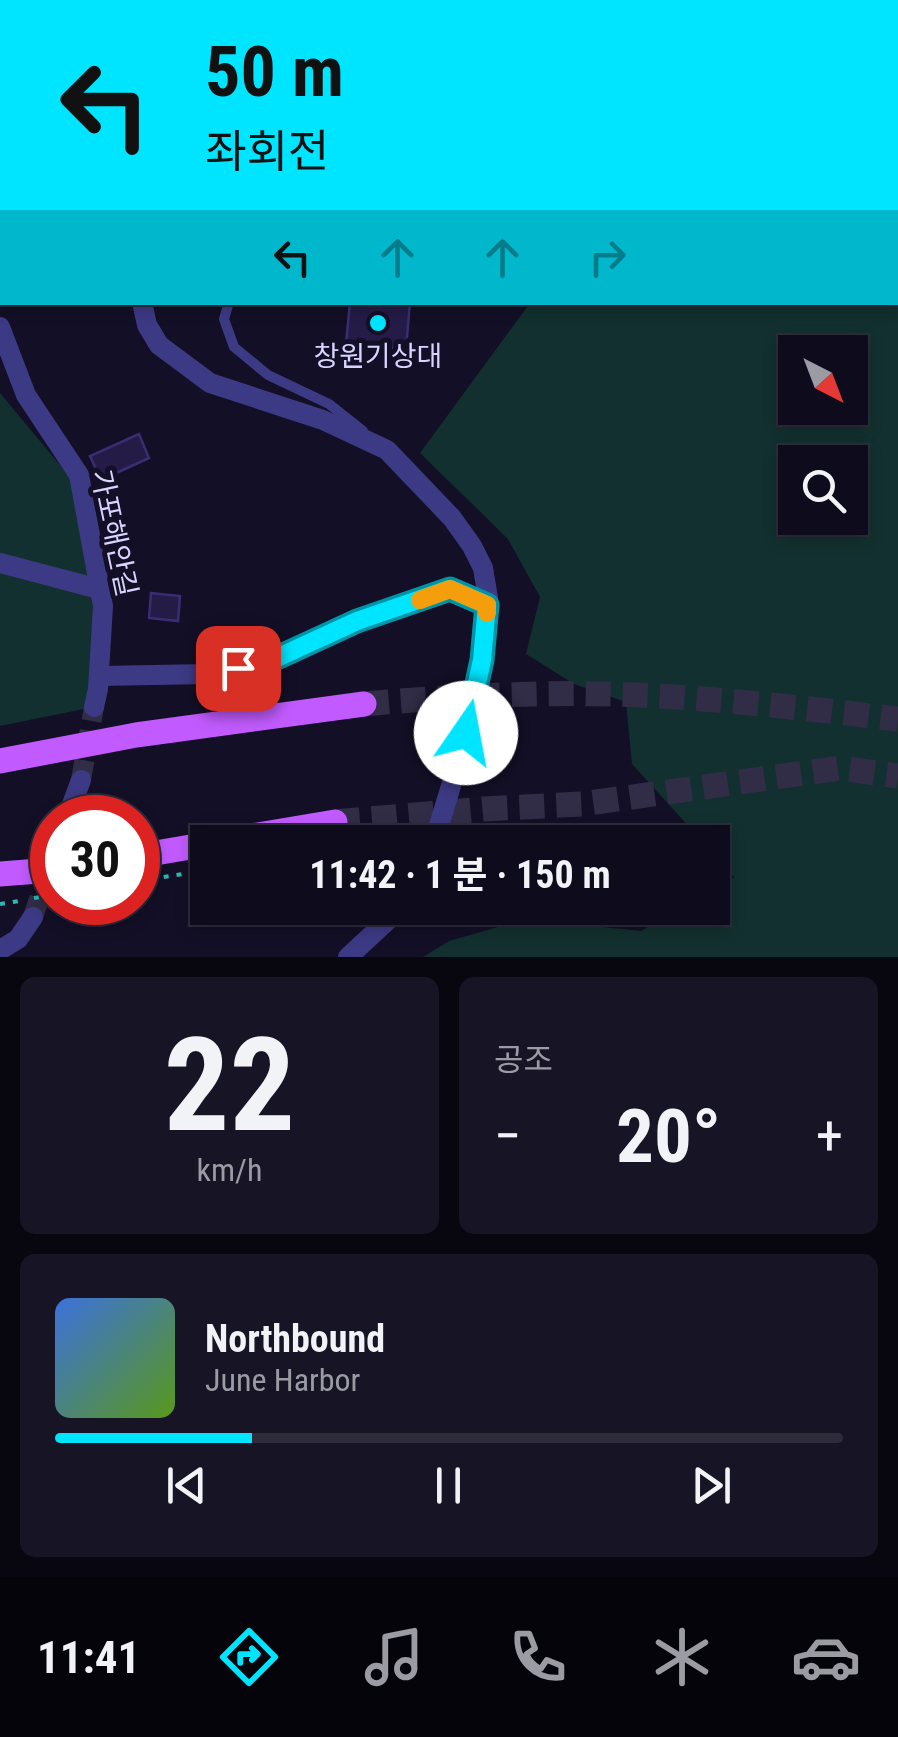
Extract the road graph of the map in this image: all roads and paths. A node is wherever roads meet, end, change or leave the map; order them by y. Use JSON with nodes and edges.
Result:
{"nodes":[{"id":1,"x":143,"y":305,"type":"edge"},
{"id":2,"x":228,"y":305,"type":"edge"},
{"id":3,"x":0,"y":327,"type":"edge"},
{"id":4,"x":387,"y":450,"type":"junction"},
{"id":5,"x":0,"y":563,"type":"edge"},
{"id":6,"x":99,"y":589,"type":"junction"},
{"id":7,"x":487,"y":605,"type":"junction"},
{"id":8,"x":99,"y":676,"type":"junction"},
{"id":9,"x":364,"y":704,"type":"tunnel mouth"},
{"id":10,"x":94,"y":707,"type":"tunnel mouth"},
{"id":11,"x":0,"y":761,"type":"edge"},
{"id":12,"x":80,"y":780,"type":"tunnel mouth"},
{"id":13,"x":75,"y":795,"type":"edge"},
{"id":14,"x":335,"y":822,"type":"tunnel mouth"},
{"id":15,"x":317,"y":825,"type":"edge"},
{"id":16,"x":439,"y":825,"type":"edge"},
{"id":17,"x":190,"y":847,"type":"edge"},
{"id":18,"x":160,"y":852,"type":"edge"},
{"id":19,"x":30,"y":872,"type":"edge"},
{"id":20,"x":190,"y":873,"type":"edge"},
{"id":21,"x":0,"y":874,"type":"edge"},
{"id":22,"x":160,"y":878,"type":"edge"},
{"id":23,"x":30,"y":921,"type":"tunnel mouth"},
{"id":24,"x":383,"y":925,"type":"edge"},
{"id":25,"x":0,"y":950,"type":"edge"},
{"id":26,"x":348,"y":957,"type":"edge"}],
"edges":[{"from":1,"to":4,"type":"street"},
{"from":2,"to":4,"type":"lane"},
{"from":3,"to":6,"type":"street","name":"가포해안길"},
{"from":4,"to":7,"type":"street"},
{"from":5,"to":6,"type":"street"},
{"from":6,"to":8,"type":"street","name":"가포해안길"},
{"from":7,"to":8,"type":"street"},
{"from":7,"to":16,"type":"street"},
{"from":8,"to":10,"type":"street","name":"가포해안길"},
{"from":9,"to":11,"type":"main road"},
{"from":12,"to":13,"type":"street"},
{"from":14,"to":15,"type":"main road"},
{"from":17,"to":18,"type":"main road"},
{"from":19,"to":21,"type":"main road"},
{"from":20,"to":22,"type":"path"},
{"from":23,"to":25,"type":"street"},
{"from":24,"to":26,"type":"street"}]}
